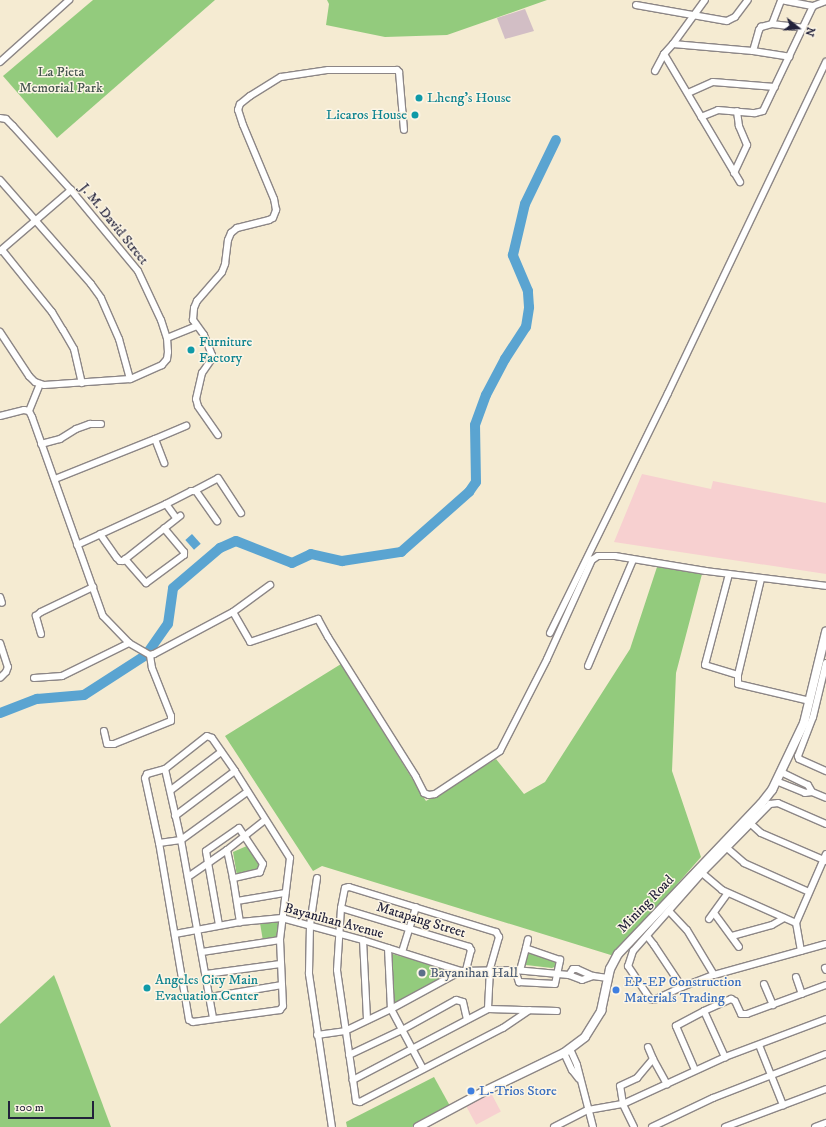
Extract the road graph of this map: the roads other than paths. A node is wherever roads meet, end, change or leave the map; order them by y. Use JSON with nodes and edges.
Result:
{"nodes":[{"id":1,"x":69,"y":0,"type":"edge"},
{"id":2,"x":705,"y":0,"type":"edge"},
{"id":3,"x":748,"y":0,"type":"edge"},
{"id":4,"x":781,"y":0,"type":"edge"},
{"id":5,"x":826,"y":1,"type":"edge"},
{"id":6,"x":636,"y":5,"type":"dead end"},
{"id":7,"x":813,"y":6,"type":"junction"},
{"id":8,"x":692,"y":15,"type":"junction"},
{"id":9,"x":772,"y":24,"type":"junction"},
{"id":10,"x":803,"y":28,"type":"junction"},
{"id":11,"x":673,"y":44,"type":"junction"},
{"id":12,"x":753,"y":51,"type":"junction"},
{"id":13,"x":664,"y":54,"type":"junction"},
{"id":14,"x":790,"y":57,"type":"junction"},
{"id":15,"x":0,"y":62,"type":"edge"},
{"id":16,"x":826,"y":62,"type":"edge"},
{"id":17,"x":655,"y":71,"type":"dead end"},
{"id":18,"x":775,"y":87,"type":"junction"},
{"id":19,"x":688,"y":93,"type":"junction"},
{"id":20,"x":737,"y":111,"type":"junction"},
{"id":21,"x":701,"y":116,"type":"junction"},
{"id":22,"x":1,"y":118,"type":"edge"},
{"id":23,"x":404,"y":130,"type":"dead end"},
{"id":24,"x":734,"y":173,"type":"junction"},
{"id":25,"x":0,"y":180,"type":"edge"},
{"id":26,"x":740,"y":182,"type":"dead end"},
{"id":27,"x":71,"y":190,"type":"junction"},
{"id":28,"x":36,"y":220,"type":"junction"},
{"id":29,"x":1,"y":250,"type":"edge"},
{"id":30,"x":196,"y":326,"type":"junction"},
{"id":31,"x":0,"y":332,"type":"edge"},
{"id":32,"x":168,"y":338,"type":"junction"},
{"id":33,"x":130,"y":378,"type":"junction"},
{"id":34,"x":82,"y":383,"type":"junction"},
{"id":35,"x":40,"y":384,"type":"junction"},
{"id":36,"x":29,"y":411,"type":"junction"},
{"id":37,"x":0,"y":416,"type":"edge"},
{"id":38,"x":101,"y":424,"type":"dead end"},
{"id":39,"x":186,"y":426,"type":"dead end"},
{"id":40,"x":218,"y":436,"type":"dead end"},
{"id":41,"x":155,"y":439,"type":"junction"},
{"id":42,"x":41,"y":444,"type":"junction"},
{"id":43,"x":164,"y":463,"type":"dead end"},
{"id":44,"x":55,"y":479,"type":"junction"},
{"id":45,"x":194,"y":491,"type":"junction"},
{"id":46,"x":166,"y":504,"type":"junction"},
{"id":47,"x":241,"y":512,"type":"dead end"},
{"id":48,"x":217,"y":521,"type":"dead end"},
{"id":49,"x":164,"y":528,"type":"junction"},
{"id":50,"x":100,"y":534,"type":"junction"},
{"id":51,"x":77,"y":545,"type":"junction"},
{"id":52,"x":591,"y":550,"type":"junction"},
{"id":53,"x":598,"y":556,"type":"junction"},
{"id":54,"x":125,"y":560,"type":"junction"},
{"id":55,"x":633,"y":560,"type":"junction"},
{"id":56,"x":729,"y":574,"type":"junction"},
{"id":57,"x":761,"y":579,"type":"junction"},
{"id":58,"x":270,"y":585,"type":"dead end"},
{"id":59,"x":826,"y":586,"type":"edge"},
{"id":60,"x":93,"y":587,"type":"junction"},
{"id":61,"x":233,"y":612,"type":"junction"},
{"id":62,"x":826,"y":632,"type":"edge"},
{"id":63,"x":550,"y":633,"type":"dead end"},
{"id":64,"x":41,"y":634,"type":"dead end"},
{"id":65,"x":0,"y":643,"type":"edge"},
{"id":66,"x":129,"y":643,"type":"junction"},
{"id":67,"x":147,"y":654,"type":"junction"},
{"id":68,"x":826,"y":664,"type":"edge"},
{"id":69,"x":588,"y":666,"type":"dead end"},
{"id":70,"x":738,"y":675,"type":"junction"},
{"id":71,"x":0,"y":678,"type":"edge"},
{"id":72,"x":34,"y":678,"type":"dead end"},
{"id":73,"x":810,"y":701,"type":"junction"},
{"id":74,"x":104,"y":732,"type":"dead end"},
{"id":75,"x":221,"y":752,"type":"junction"},
{"id":76,"x":165,"y":769,"type":"junction"},
{"id":77,"x":235,"y":771,"type":"junction"},
{"id":78,"x":826,"y":771,"type":"edge"},
{"id":79,"x":781,"y":772,"type":"junction"},
{"id":80,"x":794,"y":779,"type":"junction"},
{"id":81,"x":776,"y":781,"type":"junction"},
{"id":82,"x":791,"y":787,"type":"junction"},
{"id":83,"x":171,"y":790,"type":"junction"},
{"id":84,"x":247,"y":792,"type":"junction"},
{"id":85,"x":812,"y":792,"type":"junction"},
{"id":86,"x":826,"y":798,"type":"edge"},
{"id":87,"x":176,"y":816,"type":"junction"},
{"id":88,"x":266,"y":820,"type":"junction"},
{"id":89,"x":751,"y":824,"type":"junction"},
{"id":90,"x":826,"y":824,"type":"edge"},
{"id":91,"x":246,"y":836,"type":"junction"},
{"id":92,"x":181,"y":840,"type":"junction"},
{"id":93,"x":159,"y":843,"type":"junction"},
{"id":94,"x":727,"y":848,"type":"junction"},
{"id":95,"x":227,"y":850,"type":"junction"},
{"id":96,"x":825,"y":858,"type":"edge"},
{"id":97,"x":209,"y":863,"type":"junction"},
{"id":98,"x":702,"y":873,"type":"junction"},
{"id":99,"x":188,"y":877,"type":"junction"},
{"id":100,"x":233,"y":878,"type":"junction"},
{"id":101,"x":317,"y":878,"type":"dead end"},
{"id":102,"x":810,"y":892,"type":"junction"},
{"id":103,"x":285,"y":893,"type":"junction"},
{"id":104,"x":728,"y":893,"type":"junction"},
{"id":105,"x":237,"y":901,"type":"junction"},
{"id":106,"x":416,"y":907,"type":"junction"},
{"id":107,"x":341,"y":908,"type":"junction"},
{"id":108,"x":669,"y":911,"type":"junction"},
{"id":109,"x":714,"y":913,"type":"junction"},
{"id":110,"x":282,"y":918,"type":"junction"},
{"id":111,"x":784,"y":918,"type":"junction"},
{"id":112,"x":709,"y":919,"type":"dead end"},
{"id":113,"x":240,"y":922,"type":"junction"},
{"id":114,"x":796,"y":923,"type":"junction"},
{"id":115,"x":219,"y":925,"type":"junction"},
{"id":116,"x":310,"y":925,"type":"junction"},
{"id":117,"x":410,"y":928,"type":"junction"},
{"id":118,"x":198,"y":930,"type":"junction"},
{"id":119,"x":339,"y":933,"type":"junction"},
{"id":120,"x":174,"y":934,"type":"junction"},
{"id":121,"x":646,"y":936,"type":"junction"},
{"id":122,"x":732,"y":936,"type":"junction"},
{"id":123,"x":528,"y":939,"type":"dead end"},
{"id":124,"x":280,"y":940,"type":"junction"},
{"id":125,"x":363,"y":940,"type":"junction"},
{"id":126,"x":826,"y":944,"type":"edge"},
{"id":127,"x":739,"y":947,"type":"dead end"},
{"id":128,"x":388,"y":948,"type":"junction"},
{"id":129,"x":526,"y":948,"type":"junction"},
{"id":130,"x":801,"y":951,"type":"junction"},
{"id":131,"x":202,"y":952,"type":"junction"},
{"id":132,"x":402,"y":952,"type":"junction"},
{"id":133,"x":280,"y":964,"type":"junction"},
{"id":134,"x":490,"y":969,"type":"junction"},
{"id":135,"x":463,"y":970,"type":"junction"},
{"id":136,"x":518,"y":970,"type":"junction"},
{"id":137,"x":206,"y":974,"type":"junction"},
{"id":138,"x":558,"y":974,"type":"junction"},
{"id":139,"x":569,"y":975,"type":"junction"},
{"id":140,"x":714,"y":975,"type":"junction"},
{"id":141,"x":593,"y":976,"type":"junction"},
{"id":142,"x":796,"y":977,"type":"dead end"},
{"id":143,"x":608,"y":978,"type":"junction"},
{"id":144,"x":764,"y":984,"type":"dead end"},
{"id":145,"x":282,"y":985,"type":"junction"},
{"id":146,"x":826,"y":985,"type":"edge"},
{"id":147,"x":682,"y":987,"type":"junction"},
{"id":148,"x":802,"y":994,"type":"junction"},
{"id":149,"x":210,"y":997,"type":"junction"},
{"id":150,"x":773,"y":1005,"type":"junction"},
{"id":151,"x":391,"y":1008,"type":"junction"},
{"id":152,"x":488,"y":1009,"type":"junction"},
{"id":153,"x":530,"y":1010,"type":"junction"},
{"id":154,"x":558,"y":1011,"type":"dead end"},
{"id":155,"x":704,"y":1011,"type":"junction"},
{"id":156,"x":213,"y":1018,"type":"junction"},
{"id":157,"x":467,"y":1019,"type":"junction"},
{"id":158,"x":826,"y":1019,"type":"edge"},
{"id":159,"x":367,"y":1020,"type":"junction"},
{"id":160,"x":402,"y":1030,"type":"junction"},
{"id":161,"x":345,"y":1031,"type":"junction"},
{"id":162,"x":317,"y":1035,"type":"junction"},
{"id":163,"x":759,"y":1045,"type":"junction"},
{"id":164,"x":648,"y":1047,"type":"dead end"},
{"id":165,"x":412,"y":1049,"type":"junction"},
{"id":166,"x":567,"y":1051,"type":"junction"},
{"id":167,"x":826,"y":1054,"type":"edge"},
{"id":168,"x":349,"y":1055,"type":"junction"},
{"id":169,"x":725,"y":1057,"type":"junction"},
{"id":170,"x":653,"y":1059,"type":"junction"},
{"id":171,"x":422,"y":1069,"type":"junction"},
{"id":172,"x":695,"y":1070,"type":"junction"},
{"id":173,"x":771,"y":1076,"type":"junction"},
{"id":174,"x":353,"y":1080,"type":"junction"},
{"id":175,"x":667,"y":1084,"type":"junction"},
{"id":176,"x":826,"y":1089,"type":"edge"},
{"id":177,"x":622,"y":1104,"type":"junction"},
{"id":178,"x":783,"y":1106,"type":"junction"},
{"id":179,"x":588,"y":1110,"type":"junction"},
{"id":180,"x":826,"y":1123,"type":"edge"},
{"id":181,"x":332,"y":1127,"type":"edge"},
{"id":182,"x":418,"y":1127,"type":"edge"},
{"id":183,"x":554,"y":1127,"type":"edge"},
{"id":184,"x":593,"y":1127,"type":"edge"},
{"id":185,"x":634,"y":1127,"type":"edge"},
{"id":186,"x":652,"y":1127,"type":"edge"},
{"id":187,"x":725,"y":1127,"type":"edge"},
{"id":188,"x":815,"y":1127,"type":"edge"}],
"edges":[{"from":1,"to":15,"type":"street"},
{"from":2,"to":8,"type":"street"},
{"from":3,"to":8,"type":"street"},
{"from":4,"to":7,"type":"street"},
{"from":4,"to":9,"type":"street"},
{"from":5,"to":7,"type":"street"},
{"from":6,"to":8,"type":"street"},
{"from":7,"to":10,"type":"street"},
{"from":8,"to":11,"type":"street"},
{"from":9,"to":10,"type":"street"},
{"from":9,"to":12,"type":"street"},
{"from":10,"to":14,"type":"street"},
{"from":11,"to":12,"type":"street"},
{"from":11,"to":13,"type":"street"},
{"from":12,"to":14,"type":"street"},
{"from":13,"to":17,"type":"street"},
{"from":13,"to":19,"type":"street"},
{"from":14,"to":18,"type":"street"},
{"from":16,"to":52,"type":"street"},
{"from":18,"to":19,"type":"street"},
{"from":18,"to":20,"type":"street"},
{"from":19,"to":21,"type":"street"},
{"from":20,"to":21,"type":"street"},
{"from":20,"to":24,"type":"street"},
{"from":21,"to":24,"type":"street"},
{"from":22,"to":27,"type":"street","name":"J. M. David Street"},
{"from":23,"to":30,"type":"street"},
{"from":24,"to":26,"type":"street"},
{"from":25,"to":28,"type":"street"},
{"from":27,"to":28,"type":"street"},
{"from":27,"to":32,"type":"street","name":"J. M. David Street"},
{"from":28,"to":29,"type":"street"},
{"from":28,"to":33,"type":"street"},
{"from":29,"to":34,"type":"street"},
{"from":30,"to":32,"type":"street"},
{"from":30,"to":40,"type":"street"},
{"from":31,"to":35,"type":"street"},
{"from":32,"to":33,"type":"street","name":"J. M. David Street"},
{"from":33,"to":34,"type":"street","name":"J. M. David Street"},
{"from":34,"to":35,"type":"street","name":"J. M. David Street"},
{"from":35,"to":36,"type":"street"},
{"from":36,"to":37,"type":"street"},
{"from":36,"to":42,"type":"street"},
{"from":38,"to":42,"type":"street"},
{"from":39,"to":41,"type":"street"},
{"from":41,"to":43,"type":"street"},
{"from":41,"to":44,"type":"street"},
{"from":42,"to":44,"type":"street"},
{"from":44,"to":51,"type":"street"},
{"from":45,"to":46,"type":"street"},
{"from":45,"to":47,"type":"street"},
{"from":45,"to":48,"type":"street"},
{"from":46,"to":49,"type":"street"},
{"from":46,"to":50,"type":"street"},
{"from":49,"to":54,"type":"street"},
{"from":49,"to":54,"type":"street"},
{"from":50,"to":51,"type":"street"},
{"from":50,"to":54,"type":"street"},
{"from":51,"to":60,"type":"street"},
{"from":52,"to":53,"type":"street"},
{"from":52,"to":63,"type":"street"},
{"from":53,"to":55,"type":"street"},
{"from":53,"to":61,"type":"street"},
{"from":55,"to":56,"type":"street"},
{"from":55,"to":69,"type":"street"},
{"from":56,"to":57,"type":"street"},
{"from":56,"to":70,"type":"street"},
{"from":57,"to":59,"type":"street"},
{"from":57,"to":70,"type":"street"},
{"from":58,"to":61,"type":"street"},
{"from":60,"to":64,"type":"street"},
{"from":60,"to":66,"type":"street"},
{"from":61,"to":67,"type":"street"},
{"from":62,"to":73,"type":"street","name":"Mining Road"},
{"from":65,"to":71,"type":"street"},
{"from":66,"to":67,"type":"street"},
{"from":66,"to":72,"type":"street"},
{"from":67,"to":74,"type":"street"},
{"from":68,"to":78,"type":"street"},
{"from":70,"to":73,"type":"street"},
{"from":73,"to":79,"type":"street","name":"Mining Road"},
{"from":75,"to":76,"type":"street"},
{"from":75,"to":77,"type":"street"},
{"from":75,"to":83,"type":"street"},
{"from":76,"to":83,"type":"street"},
{"from":76,"to":93,"type":"street"},
{"from":77,"to":84,"type":"street"},
{"from":77,"to":87,"type":"street"},
{"from":79,"to":80,"type":"street"},
{"from":79,"to":81,"type":"street","name":"Mining Road"},
{"from":80,"to":82,"type":"street"},
{"from":80,"to":85,"type":"street"},
{"from":81,"to":82,"type":"street"},
{"from":81,"to":143,"type":"street","name":"Mining Road"},
{"from":82,"to":85,"type":"street"},
{"from":83,"to":87,"type":"street"},
{"from":84,"to":88,"type":"street"},
{"from":84,"to":92,"type":"street"},
{"from":85,"to":86,"type":"street"},
{"from":87,"to":92,"type":"street"},
{"from":88,"to":91,"type":"street"},
{"from":88,"to":103,"type":"street"},
{"from":89,"to":90,"type":"street"},
{"from":89,"to":94,"type":"street"},
{"from":89,"to":96,"type":"street"},
{"from":91,"to":95,"type":"street"},
{"from":91,"to":97,"type":"street"},
{"from":91,"to":100,"type":"street"},
{"from":92,"to":93,"type":"street"},
{"from":92,"to":99,"type":"street"},
{"from":93,"to":120,"type":"street"},
{"from":94,"to":98,"type":"street"},
{"from":94,"to":102,"type":"street"},
{"from":95,"to":97,"type":"street"},
{"from":95,"to":100,"type":"street"},
{"from":96,"to":102,"type":"street"},
{"from":97,"to":99,"type":"street"},
{"from":97,"to":115,"type":"street"},
{"from":98,"to":104,"type":"street"},
{"from":98,"to":108,"type":"street"},
{"from":99,"to":118,"type":"street"},
{"from":100,"to":105,"type":"street"},
{"from":101,"to":116,"type":"street"},
{"from":102,"to":114,"type":"street"},
{"from":103,"to":105,"type":"street"},
{"from":103,"to":110,"type":"street"},
{"from":104,"to":109,"type":"street"},
{"from":104,"to":111,"type":"street"},
{"from":105,"to":113,"type":"street"},
{"from":106,"to":107,"type":"street"},
{"from":106,"to":117,"type":"street"},
{"from":106,"to":134,"type":"street"},
{"from":107,"to":117,"type":"street","name":"Matapang Street"},
{"from":107,"to":119,"type":"street"},
{"from":108,"to":121,"type":"street"},
{"from":108,"to":140,"type":"street"},
{"from":109,"to":112,"type":"street"},
{"from":109,"to":122,"type":"street"},
{"from":110,"to":113,"type":"street","name":"Bayanihan Avenue"},
{"from":110,"to":116,"type":"street","name":"Bayanihan Avenue"},
{"from":110,"to":124,"type":"street"},
{"from":111,"to":114,"type":"street"},
{"from":111,"to":122,"type":"street"},
{"from":113,"to":115,"type":"street","name":"Bayanihan Avenue"},
{"from":114,"to":130,"type":"street"},
{"from":115,"to":118,"type":"street","name":"Bayanihan Avenue"},
{"from":116,"to":119,"type":"street","name":"Bayanihan Avenue"},
{"from":116,"to":162,"type":"street"},
{"from":117,"to":132,"type":"street"},
{"from":117,"to":135,"type":"street","name":"Matapang Street"},
{"from":118,"to":120,"type":"street","name":"Bayanihan Avenue"},
{"from":118,"to":131,"type":"street"},
{"from":119,"to":125,"type":"street","name":"Bayanihan Avenue"},
{"from":119,"to":161,"type":"street"},
{"from":120,"to":156,"type":"street"},
{"from":121,"to":147,"type":"street"},
{"from":121,"to":147,"type":"street"},
{"from":122,"to":127,"type":"street"},
{"from":123,"to":129,"type":"street"},
{"from":124,"to":131,"type":"street"},
{"from":124,"to":133,"type":"street"},
{"from":125,"to":128,"type":"street","name":"Bayanihan Avenue"},
{"from":125,"to":159,"type":"street"},
{"from":126,"to":130,"type":"street"},
{"from":128,"to":132,"type":"street","name":"Bayanihan Avenue"},
{"from":128,"to":151,"type":"street"},
{"from":129,"to":136,"type":"street"},
{"from":129,"to":138,"type":"street"},
{"from":130,"to":140,"type":"street"},
{"from":131,"to":137,"type":"street"},
{"from":132,"to":135,"type":"street","name":"Bayanihan Avenue"},
{"from":133,"to":137,"type":"street"},
{"from":133,"to":145,"type":"street"},
{"from":134,"to":135,"type":"street"},
{"from":134,"to":136,"type":"street"},
{"from":134,"to":152,"type":"street"},
{"from":135,"to":151,"type":"street"},
{"from":136,"to":138,"type":"street"},
{"from":136,"to":138,"type":"street"},
{"from":137,"to":149,"type":"street"},
{"from":138,"to":139,"type":"street"},
{"from":139,"to":141,"type":"street"},
{"from":139,"to":141,"type":"street"},
{"from":140,"to":147,"type":"street"},
{"from":141,"to":143,"type":"street"},
{"from":142,"to":148,"type":"street"},
{"from":143,"to":166,"type":"street","name":"Mining Road"},
{"from":144,"to":150,"type":"street"},
{"from":145,"to":149,"type":"street"},
{"from":145,"to":156,"type":"street"},
{"from":146,"to":148,"type":"street"},
{"from":148,"to":150,"type":"street"},
{"from":149,"to":156,"type":"street"},
{"from":150,"to":155,"type":"street"},
{"from":151,"to":159,"type":"street"},
{"from":151,"to":160,"type":"street"},
{"from":152,"to":153,"type":"street"},
{"from":152,"to":157,"type":"street"},
{"from":153,"to":154,"type":"street"},
{"from":153,"to":171,"type":"street"},
{"from":155,"to":169,"type":"street"},
{"from":155,"to":172,"type":"street"},
{"from":157,"to":160,"type":"street"},
{"from":157,"to":165,"type":"street"},
{"from":158,"to":163,"type":"street"},
{"from":159,"to":161,"type":"street"},
{"from":160,"to":165,"type":"street"},
{"from":160,"to":168,"type":"street"},
{"from":161,"to":162,"type":"street"},
{"from":161,"to":168,"type":"street"},
{"from":162,"to":181,"type":"street"},
{"from":163,"to":169,"type":"street"},
{"from":163,"to":173,"type":"street"},
{"from":164,"to":170,"type":"street"},
{"from":165,"to":171,"type":"street"},
{"from":165,"to":174,"type":"street"},
{"from":166,"to":179,"type":"street"},
{"from":166,"to":182,"type":"street","name":"Mining Road"},
{"from":167,"to":173,"type":"street"},
{"from":168,"to":174,"type":"street"},
{"from":169,"to":172,"type":"street"},
{"from":170,"to":175,"type":"street"},
{"from":170,"to":177,"type":"street"},
{"from":171,"to":174,"type":"street"},
{"from":172,"to":175,"type":"street"},
{"from":173,"to":178,"type":"street"},
{"from":173,"to":186,"type":"street"},
{"from":175,"to":177,"type":"street"},
{"from":176,"to":178,"type":"street"},
{"from":177,"to":179,"type":"street"},
{"from":177,"to":185,"type":"street"},
{"from":178,"to":187,"type":"street"},
{"from":179,"to":183,"type":"street"},
{"from":179,"to":184,"type":"street"},
{"from":180,"to":188,"type":"street"}]}
